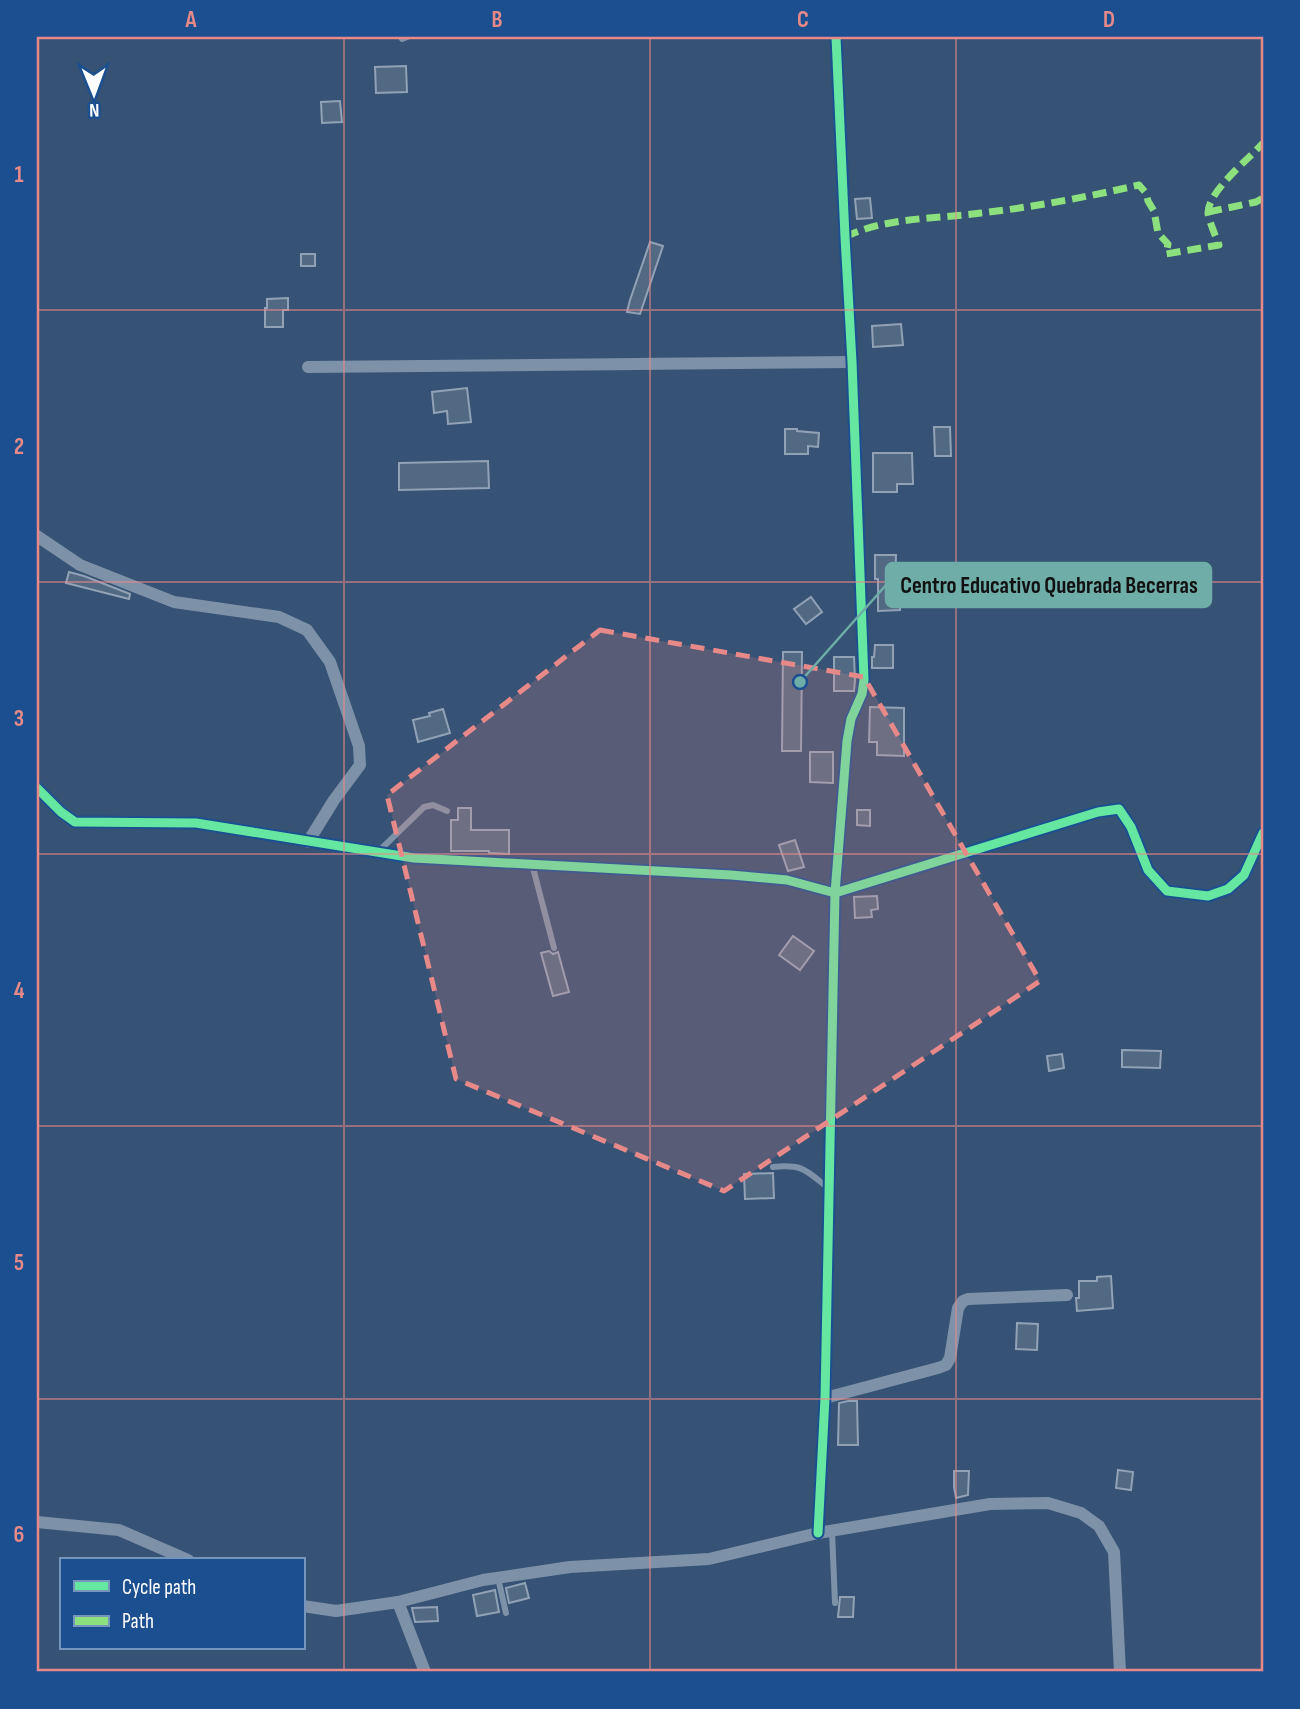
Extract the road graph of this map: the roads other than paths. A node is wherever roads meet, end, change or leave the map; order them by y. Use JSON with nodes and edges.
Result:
{"nodes":[{"id":1,"x":836,"y":37,"type":"edge"},
{"id":2,"x":852,"y":362,"type":"junction"},
{"id":3,"x":308,"y":367,"type":"dead end"},
{"id":4,"x":37,"y":536,"type":"edge"},
{"id":5,"x":37,"y":788,"type":"edge"},
{"id":6,"x":447,"y":811,"type":"dead end"},
{"id":7,"x":1263,"y":833,"type":"edge"},
{"id":8,"x":308,"y":842,"type":"junction"},
{"id":9,"x":378,"y":852,"type":"junction"},
{"id":10,"x":531,"y":864,"type":"junction"},
{"id":11,"x":835,"y":893,"type":"junction"},
{"id":12,"x":554,"y":948,"type":"dead end"},
{"id":13,"x":774,"y":1167,"type":"dead end"},
{"id":14,"x":830,"y":1189,"type":"junction"},
{"id":15,"x":1067,"y":1295,"type":"dead end"},
{"id":16,"x":825,"y":1398,"type":"junction"},
{"id":17,"x":37,"y":1522,"type":"edge"},
{"id":18,"x":832,"y":1531,"type":"junction"},
{"id":19,"x":818,"y":1533,"type":"junction"},
{"id":20,"x":183,"y":1558,"type":"edge"},
{"id":21,"x":498,"y":1578,"type":"junction"},
{"id":22,"x":398,"y":1602,"type":"junction"},
{"id":23,"x":835,"y":1603,"type":"dead end"},
{"id":24,"x":304,"y":1606,"type":"edge"},
{"id":25,"x":506,"y":1613,"type":"dead end"},
{"id":26,"x":425,"y":1672,"type":"edge"},
{"id":27,"x":1120,"y":1672,"type":"edge"}],
"edges":[{"from":1,"to":2,"type":"street"},
{"from":2,"to":3,"type":"street"},
{"from":2,"to":11,"type":"street"},
{"from":4,"to":8,"type":"street"},
{"from":5,"to":8,"type":"street"},
{"from":6,"to":9,"type":"lane"},
{"from":7,"to":11,"type":"street"},
{"from":8,"to":9,"type":"street"},
{"from":9,"to":10,"type":"street"},
{"from":10,"to":11,"type":"street"},
{"from":10,"to":12,"type":"lane"},
{"from":11,"to":14,"type":"street"},
{"from":13,"to":14,"type":"lane"},
{"from":14,"to":16,"type":"street"},
{"from":15,"to":16,"type":"street"},
{"from":16,"to":19,"type":"street"},
{"from":17,"to":20,"type":"street"},
{"from":18,"to":19,"type":"street"},
{"from":18,"to":23,"type":"lane"},
{"from":18,"to":27,"type":"street"},
{"from":19,"to":21,"type":"street"},
{"from":21,"to":22,"type":"street"},
{"from":21,"to":25,"type":"lane"},
{"from":22,"to":24,"type":"street"},
{"from":22,"to":26,"type":"street"}]}
